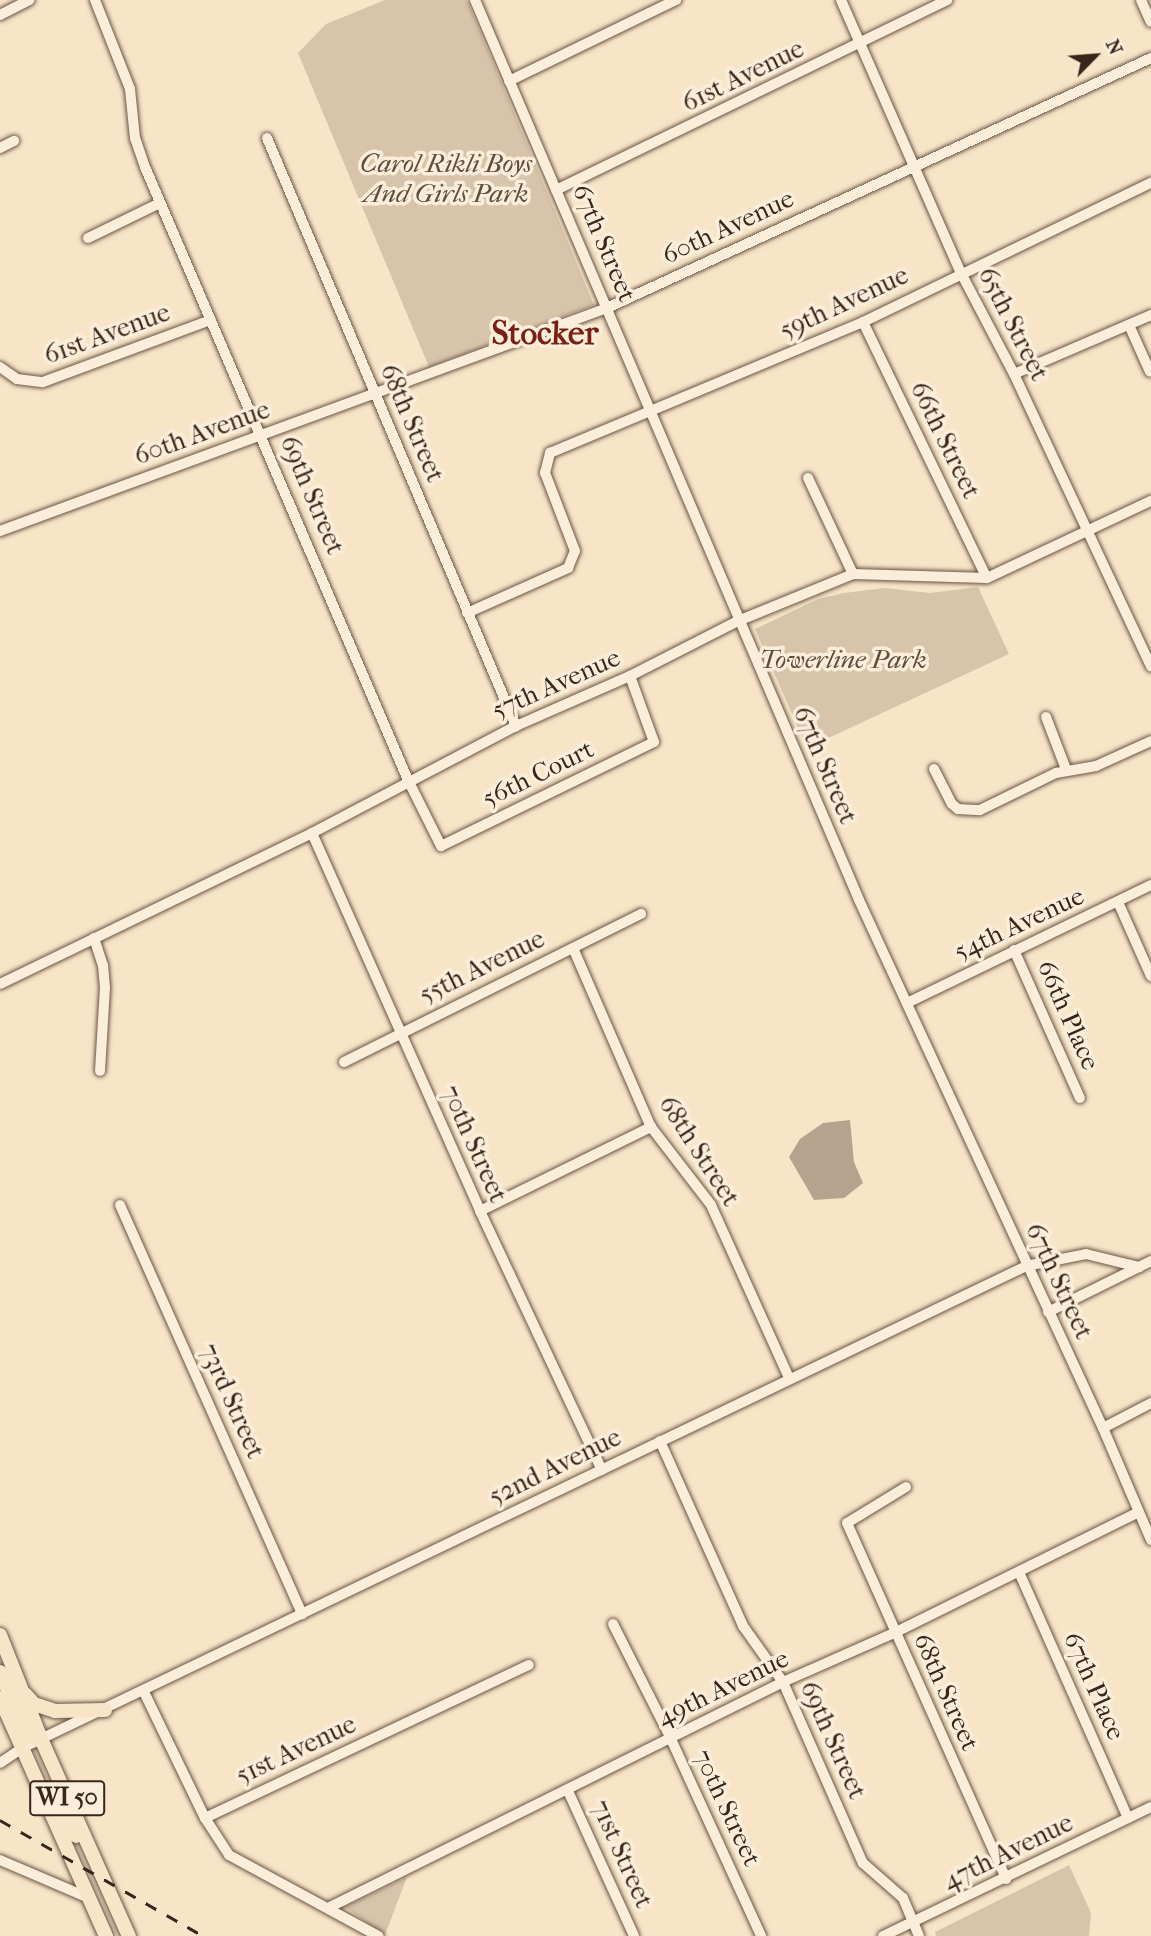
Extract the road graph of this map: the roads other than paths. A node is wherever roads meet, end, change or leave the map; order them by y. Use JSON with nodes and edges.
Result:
{"nodes":[{"id":1,"x":29,"y":0,"type":"edge"},
{"id":2,"x":95,"y":0,"type":"edge"},
{"id":3,"x":475,"y":0,"type":"edge"},
{"id":4,"x":676,"y":0,"type":"edge"},
{"id":5,"x":841,"y":0,"type":"edge"},
{"id":6,"x":947,"y":0,"type":"edge"},
{"id":7,"x":1141,"y":0,"type":"edge"},
{"id":8,"x":0,"y":15,"type":"edge"},
{"id":9,"x":1151,"y":22,"type":"edge"},
{"id":10,"x":859,"y":45,"type":"junction"},
{"id":11,"x":1151,"y":58,"type":"edge"},
{"id":12,"x":509,"y":81,"type":"junction"},
{"id":13,"x":267,"y":138,"type":"dead end"},
{"id":14,"x":14,"y":141,"type":"dead end"},
{"id":15,"x":0,"y":148,"type":"edge"},
{"id":16,"x":913,"y":168,"type":"junction"},
{"id":17,"x":1151,"y":183,"type":"edge"},
{"id":18,"x":556,"y":190,"type":"junction"},
{"id":19,"x":160,"y":203,"type":"junction"},
{"id":20,"x":88,"y":237,"type":"dead end"},
{"id":21,"x":961,"y":273,"type":"junction"},
{"id":22,"x":607,"y":308,"type":"junction"},
{"id":23,"x":1151,"y":315,"type":"edge"},
{"id":24,"x":211,"y":320,"type":"junction"},
{"id":25,"x":863,"y":321,"type":"junction"},
{"id":26,"x":1129,"y":325,"type":"junction"},
{"id":27,"x":0,"y":367,"type":"edge"},
{"id":28,"x":1150,"y":372,"type":"edge"},
{"id":29,"x":1014,"y":374,"type":"junction"},
{"id":30,"x":374,"y":392,"type":"junction"},
{"id":31,"x":649,"y":413,"type":"junction"},
{"id":32,"x":262,"y":436,"type":"junction"},
{"id":33,"x":808,"y":478,"type":"dead end"},
{"id":34,"x":1151,"y":501,"type":"edge"},
{"id":35,"x":0,"y":531,"type":"edge"},
{"id":36,"x":1088,"y":532,"type":"junction"},
{"id":37,"x":853,"y":574,"type":"junction"},
{"id":38,"x":987,"y":579,"type":"junction"},
{"id":39,"x":467,"y":614,"type":"junction"},
{"id":40,"x":738,"y":621,"type":"junction"},
{"id":41,"x":1151,"y":667,"type":"edge"},
{"id":42,"x":630,"y":676,"type":"junction"},
{"id":43,"x":1046,"y":717,"type":"dead end"},
{"id":44,"x":516,"y":726,"type":"junction"},
{"id":45,"x":1151,"y":741,"type":"edge"},
{"id":46,"x":934,"y":769,"type":"dead end"},
{"id":47,"x":1066,"y":769,"type":"junction"},
{"id":48,"x":408,"y":780,"type":"junction"},
{"id":49,"x":312,"y":833,"type":"junction"},
{"id":50,"x":441,"y":846,"type":"joint"},
{"id":51,"x":1151,"y":885,"type":"edge"},
{"id":52,"x":1118,"y":902,"type":"junction"},
{"id":53,"x":641,"y":914,"type":"dead end"},
{"id":54,"x":94,"y":938,"type":"junction"},
{"id":55,"x":573,"y":948,"type":"junction"},
{"id":56,"x":1014,"y":950,"type":"junction"},
{"id":57,"x":1151,"y":976,"type":"edge"},
{"id":58,"x":0,"y":984,"type":"edge"},
{"id":59,"x":907,"y":1003,"type":"junction"},
{"id":60,"x":399,"y":1033,"type":"junction"},
{"id":61,"x":344,"y":1062,"type":"dead end"},
{"id":62,"x":100,"y":1071,"type":"dead end"},
{"id":63,"x":1080,"y":1098,"type":"dead end"},
{"id":64,"x":651,"y":1127,"type":"junction"},
{"id":65,"x":120,"y":1205,"type":"dead end"},
{"id":66,"x":480,"y":1211,"type":"junction"},
{"id":67,"x":1151,"y":1261,"type":"edge"},
{"id":68,"x":1026,"y":1266,"type":"junction"},
{"id":69,"x":1139,"y":1266,"type":"junction"},
{"id":70,"x":1048,"y":1312,"type":"junction"},
{"id":71,"x":789,"y":1378,"type":"junction"},
{"id":72,"x":1151,"y":1403,"type":"edge"},
{"id":73,"x":1102,"y":1428,"type":"junction"},
{"id":74,"x":660,"y":1441,"type":"junction"},
{"id":75,"x":602,"y":1470,"type":"junction"},
{"id":76,"x":906,"y":1487,"type":"dead end"},
{"id":77,"x":1137,"y":1513,"type":"junction"},
{"id":78,"x":1151,"y":1541,"type":"edge"},
{"id":79,"x":1019,"y":1572,"type":"junction"},
{"id":80,"x":302,"y":1614,"type":"junction"},
{"id":81,"x":613,"y":1624,"type":"dead end"},
{"id":82,"x":894,"y":1633,"type":"junction"},
{"id":83,"x":0,"y":1635,"type":"edge"},
{"id":84,"x":529,"y":1665,"type":"dead end"},
{"id":85,"x":0,"y":1672,"type":"edge"},
{"id":86,"x":783,"y":1682,"type":"junction"},
{"id":87,"x":23,"y":1692,"type":"junction"},
{"id":88,"x":144,"y":1692,"type":"junction"},
{"id":89,"x":0,"y":1698,"type":"edge"},
{"id":90,"x":106,"y":1710,"type":"junction"},
{"id":91,"x":671,"y":1739,"type":"junction"},
{"id":92,"x":42,"y":1741,"type":"junction"},
{"id":93,"x":22,"y":1748,"type":"junction"},
{"id":94,"x":0,"y":1763,"type":"edge"},
{"id":95,"x":568,"y":1791,"type":"junction"},
{"id":96,"x":1151,"y":1807,"type":"edge"},
{"id":97,"x":205,"y":1818,"type":"junction"},
{"id":98,"x":1128,"y":1818,"type":"junction"},
{"id":99,"x":92,"y":1856,"type":"junction"},
{"id":100,"x":0,"y":1860,"type":"edge"},
{"id":101,"x":1006,"y":1879,"type":"junction"},
{"id":102,"x":89,"y":1898,"type":"junction"},
{"id":103,"x":330,"y":1907,"type":"junction"},
{"id":104,"x":913,"y":1922,"type":"junction"},
{"id":105,"x":106,"y":1936,"type":"edge"},
{"id":106,"x":129,"y":1936,"type":"edge"},
{"id":107,"x":378,"y":1936,"type":"edge"},
{"id":108,"x":634,"y":1936,"type":"edge"},
{"id":109,"x":761,"y":1936,"type":"edge"},
{"id":110,"x":883,"y":1936,"type":"edge"},
{"id":111,"x":919,"y":1936,"type":"edge"}],
"edges":[{"from":1,"to":8,"type":"street"},
{"from":2,"to":19,"type":"street","name":"69th Street"},
{"from":3,"to":12,"type":"street","name":"67th Street"},
{"from":4,"to":12,"type":"street"},
{"from":5,"to":10,"type":"street","name":"65th Street"},
{"from":6,"to":10,"type":"street","name":"61st Avenue"},
{"from":7,"to":9,"type":"street"},
{"from":10,"to":16,"type":"street","name":"65th Street"},
{"from":10,"to":18,"type":"street","name":"61st Avenue"},
{"from":11,"to":16,"type":"street","name":"60th Avenue"},
{"from":12,"to":18,"type":"street","name":"67th Street"},
{"from":13,"to":30,"type":"street","name":"68th Street"},
{"from":14,"to":15,"type":"street"},
{"from":16,"to":21,"type":"street","name":"65th Street"},
{"from":16,"to":22,"type":"street","name":"60th Avenue"},
{"from":17,"to":21,"type":"street","name":"59th Avenue"},
{"from":18,"to":22,"type":"street","name":"67th Street"},
{"from":19,"to":20,"type":"street"},
{"from":19,"to":24,"type":"street","name":"69th Street"},
{"from":21,"to":25,"type":"street","name":"59th Avenue"},
{"from":21,"to":29,"type":"street","name":"65th Street"},
{"from":22,"to":30,"type":"street","name":"60th Avenue"},
{"from":22,"to":31,"type":"street","name":"67th Street"},
{"from":23,"to":26,"type":"street"},
{"from":24,"to":27,"type":"street","name":"61st Avenue"},
{"from":24,"to":32,"type":"street","name":"69th Street"},
{"from":25,"to":31,"type":"street","name":"59th Avenue"},
{"from":25,"to":38,"type":"street","name":"66th Street"},
{"from":26,"to":28,"type":"street"},
{"from":26,"to":29,"type":"street"},
{"from":29,"to":36,"type":"street","name":"65th Street"},
{"from":30,"to":32,"type":"street","name":"60th Avenue"},
{"from":30,"to":39,"type":"street","name":"68th Street"},
{"from":31,"to":39,"type":"street","name":"59th Avenue"},
{"from":31,"to":40,"type":"street","name":"67th Street"},
{"from":32,"to":35,"type":"street","name":"60th Avenue"},
{"from":32,"to":48,"type":"street","name":"69th Street"},
{"from":33,"to":37,"type":"street"},
{"from":34,"to":36,"type":"street","name":"57th Avenue"},
{"from":36,"to":38,"type":"street","name":"57th Avenue"},
{"from":36,"to":41,"type":"street","name":"65th Street"},
{"from":37,"to":38,"type":"street","name":"57th Avenue"},
{"from":37,"to":40,"type":"street","name":"57th Avenue"},
{"from":39,"to":44,"type":"street","name":"68th Street"},
{"from":40,"to":42,"type":"street","name":"57th Avenue"},
{"from":40,"to":59,"type":"street","name":"67th Street"},
{"from":42,"to":44,"type":"street","name":"57th Avenue"},
{"from":42,"to":50,"type":"street","name":"56th Court"},
{"from":43,"to":47,"type":"street"},
{"from":44,"to":48,"type":"street","name":"57th Avenue"},
{"from":45,"to":47,"type":"street"},
{"from":46,"to":47,"type":"street"},
{"from":48,"to":49,"type":"street","name":"57th Avenue"},
{"from":48,"to":50,"type":"street","name":"69th Street"},
{"from":49,"to":54,"type":"street","name":"57th Avenue"},
{"from":49,"to":60,"type":"street","name":"70th Street"},
{"from":51,"to":52,"type":"street","name":"54th Avenue"},
{"from":52,"to":56,"type":"street","name":"54th Avenue"},
{"from":52,"to":57,"type":"street"},
{"from":53,"to":55,"type":"street","name":"55th Avenue"},
{"from":54,"to":58,"type":"street","name":"57th Avenue"},
{"from":54,"to":62,"type":"street"},
{"from":55,"to":60,"type":"street","name":"55th Avenue"},
{"from":55,"to":64,"type":"street","name":"68th Street"},
{"from":56,"to":59,"type":"street","name":"54th Avenue"},
{"from":56,"to":63,"type":"street","name":"66th Place"},
{"from":59,"to":68,"type":"street","name":"67th Street"},
{"from":60,"to":61,"type":"street","name":"55th Avenue"},
{"from":60,"to":66,"type":"street","name":"70th Street"},
{"from":64,"to":66,"type":"street"},
{"from":64,"to":71,"type":"street","name":"68th Street"},
{"from":65,"to":80,"type":"street","name":"73rd Street"},
{"from":66,"to":75,"type":"street","name":"70th Street"},
{"from":67,"to":69,"type":"street"},
{"from":68,"to":69,"type":"street","name":"52nd Avenue"},
{"from":68,"to":70,"type":"street","name":"67th Street"},
{"from":68,"to":71,"type":"street","name":"52nd Avenue"},
{"from":69,"to":70,"type":"street"},
{"from":70,"to":73,"type":"street","name":"67th Street"},
{"from":71,"to":74,"type":"street","name":"52nd Avenue"},
{"from":72,"to":73,"type":"street"},
{"from":73,"to":77,"type":"street","name":"67th Street"},
{"from":74,"to":75,"type":"street","name":"52nd Avenue"},
{"from":74,"to":86,"type":"street","name":"69th Street"},
{"from":75,"to":80,"type":"street","name":"52nd Avenue"},
{"from":76,"to":82,"type":"street","name":"68th Street"},
{"from":77,"to":78,"type":"street","name":"67th Street"},
{"from":77,"to":79,"type":"street","name":"49th Avenue"},
{"from":79,"to":82,"type":"street","name":"49th Avenue"},
{"from":79,"to":98,"type":"street","name":"67th Place"},
{"from":80,"to":88,"type":"street","name":"52nd Avenue"},
{"from":81,"to":91,"type":"street","name":"70th Street"},
{"from":82,"to":86,"type":"street","name":"49th Avenue"},
{"from":82,"to":101,"type":"street","name":"68th Street"},
{"from":83,"to":87,"type":"main road","number":"WI 50"},
{"from":84,"to":97,"type":"street","name":"51st Avenue"},
{"from":85,"to":92,"type":"main road"},
{"from":86,"to":91,"type":"street","name":"49th Avenue"},
{"from":86,"to":104,"type":"street","name":"69th Street"},
{"from":87,"to":90,"type":"main road"},
{"from":87,"to":92,"type":"main road","number":"WI 50"},
{"from":88,"to":90,"type":"street","name":"52nd Avenue"},
{"from":88,"to":97,"type":"street"},
{"from":89,"to":93,"type":"main road","number":"WI 50"},
{"from":90,"to":92,"type":"street","name":"52nd Avenue"},
{"from":91,"to":95,"type":"street","name":"49th Avenue"},
{"from":91,"to":109,"type":"street","name":"70th Street"},
{"from":92,"to":93,"type":"street","name":"52nd Avenue"},
{"from":92,"to":99,"type":"main road","number":"WI 50"},
{"from":93,"to":94,"type":"street","name":"52nd Avenue"},
{"from":93,"to":99,"type":"main road"},
{"from":93,"to":102,"type":"main road","number":"WI 50"},
{"from":95,"to":103,"type":"street","name":"49th Avenue"},
{"from":95,"to":108,"type":"street","name":"71st Street"},
{"from":96,"to":98,"type":"street","name":"47th Avenue"},
{"from":97,"to":103,"type":"street"},
{"from":98,"to":101,"type":"street","name":"47th Avenue"},
{"from":99,"to":106,"type":"main road","number":"WI 50"},
{"from":100,"to":102,"type":"street"},
{"from":101,"to":104,"type":"street","name":"47th Avenue"},
{"from":102,"to":105,"type":"main road","number":"WI 50"},
{"from":103,"to":107,"type":"street"},
{"from":104,"to":110,"type":"street","name":"47th Avenue"},
{"from":104,"to":111,"type":"street","name":"69th Street"}]}
